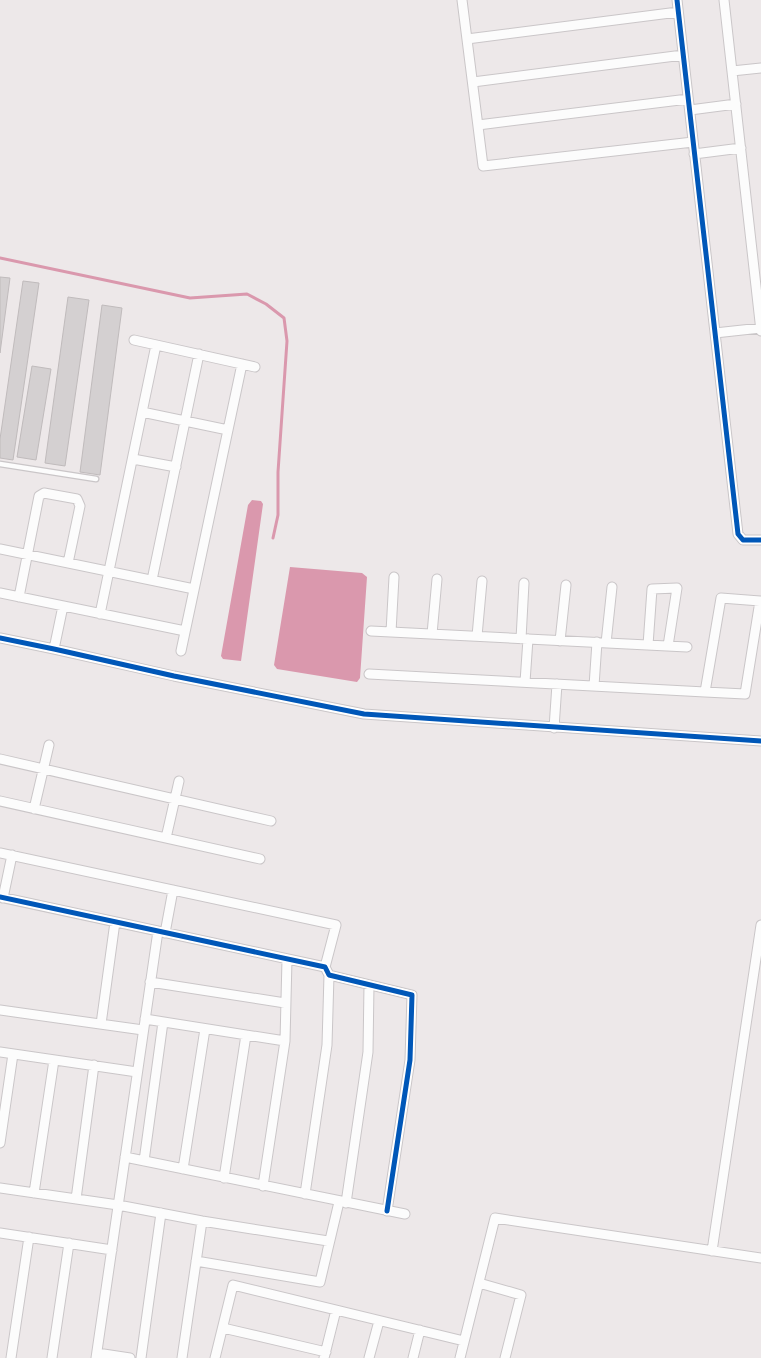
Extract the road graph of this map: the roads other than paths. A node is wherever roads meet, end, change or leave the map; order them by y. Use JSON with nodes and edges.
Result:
{"nodes":[{"id":1,"x":462,"y":0,"type":"edge"},
{"id":2,"x":677,"y":0,"type":"edge"},
{"id":3,"x":724,"y":0,"type":"edge"},
{"id":4,"x":678,"y":12,"type":"junction"},
{"id":5,"x":467,"y":39,"type":"junction"},
{"id":6,"x":683,"y":55,"type":"junction"},
{"id":7,"x":761,"y":68,"type":"edge"},
{"id":8,"x":732,"y":71,"type":"junction"},
{"id":9,"x":472,"y":82,"type":"junction"},
{"id":10,"x":688,"y":99,"type":"junction"},
{"id":11,"x":736,"y":104,"type":"junction"},
{"id":12,"x":690,"y":110,"type":"junction"},
{"id":13,"x":478,"y":125,"type":"junction"},
{"id":14,"x":693,"y":142,"type":"junction"},
{"id":15,"x":740,"y":148,"type":"junction"},
{"id":16,"x":694,"y":154,"type":"junction"},
{"id":17,"x":761,"y":330,"type":"edge"},
{"id":18,"x":715,"y":333,"type":"junction"},
{"id":19,"x":134,"y":340,"type":"dead end"},
{"id":20,"x":156,"y":345,"type":"junction"},
{"id":21,"x":199,"y":354,"type":"junction"},
{"id":22,"x":242,"y":364,"type":"junction"},
{"id":23,"x":255,"y":366,"type":"dead end"},
{"id":24,"x":142,"y":412,"type":"junction"},
{"id":25,"x":185,"y":421,"type":"junction"},
{"id":26,"x":228,"y":430,"type":"junction"},
{"id":27,"x":133,"y":459,"type":"junction"},
{"id":28,"x":0,"y":464,"type":"edge"},
{"id":29,"x":176,"y":466,"type":"junction"},
{"id":30,"x":96,"y":479,"type":"dead end"},
{"id":31,"x":761,"y":540,"type":"edge"},
{"id":32,"x":0,"y":549,"type":"edge"},
{"id":33,"x":27,"y":555,"type":"junction"},
{"id":34,"x":68,"y":563,"type":"junction"},
{"id":35,"x":109,"y":572,"type":"junction"},
{"id":36,"x":394,"y":577,"type":"dead end"},
{"id":37,"x":437,"y":579,"type":"dead end"},
{"id":38,"x":152,"y":580,"type":"junction"},
{"id":39,"x":482,"y":581,"type":"dead end"},
{"id":40,"x":524,"y":583,"type":"dead end"},
{"id":41,"x":566,"y":585,"type":"dead end"},
{"id":42,"x":612,"y":587,"type":"dead end"},
{"id":43,"x":194,"y":589,"type":"junction"},
{"id":44,"x":0,"y":594,"type":"edge"},
{"id":45,"x":19,"y":597,"type":"junction"},
{"id":46,"x":63,"y":606,"type":"junction"},
{"id":47,"x":100,"y":614,"type":"junction"},
{"id":48,"x":185,"y":631,"type":"junction"},
{"id":49,"x":371,"y":631,"type":"dead end"},
{"id":50,"x":391,"y":632,"type":"junction"},
{"id":51,"x":432,"y":634,"type":"junction"},
{"id":52,"x":477,"y":636,"type":"junction"},
{"id":53,"x":0,"y":638,"type":"edge"},
{"id":54,"x":524,"y":639,"type":"junction"},
{"id":55,"x":560,"y":640,"type":"junction"},
{"id":56,"x":602,"y":643,"type":"junction"},
{"id":57,"x":648,"y":645,"type":"junction"},
{"id":58,"x":668,"y":646,"type":"junction"},
{"id":59,"x":687,"y":647,"type":"dead end"},
{"id":60,"x":54,"y":649,"type":"junction"},
{"id":61,"x":181,"y":651,"type":"dead end"},
{"id":62,"x":369,"y":674,"type":"dead end"},
{"id":63,"x":525,"y":682,"type":"junction"},
{"id":64,"x":558,"y":684,"type":"junction"},
{"id":65,"x":594,"y":686,"type":"junction"},
{"id":66,"x":704,"y":692,"type":"junction"},
{"id":67,"x":554,"y":728,"type":"junction"},
{"id":68,"x":761,"y":741,"type":"edge"},
{"id":69,"x":49,"y":744,"type":"dead end"},
{"id":70,"x":0,"y":759,"type":"edge"},
{"id":71,"x":43,"y":769,"type":"junction"},
{"id":72,"x":179,"y":781,"type":"dead end"},
{"id":73,"x":175,"y":799,"type":"junction"},
{"id":74,"x":0,"y":801,"type":"edge"},
{"id":75,"x":34,"y":809,"type":"junction"},
{"id":76,"x":271,"y":821,"type":"dead end"},
{"id":77,"x":166,"y":838,"type":"junction"},
{"id":78,"x":0,"y":853,"type":"edge"},
{"id":79,"x":12,"y":855,"type":"junction"},
{"id":80,"x":260,"y":859,"type":"dead end"},
{"id":81,"x":173,"y":890,"type":"junction"},
{"id":82,"x":2,"y":897,"type":"edge"},
{"id":83,"x":115,"y":922,"type":"junction"},
{"id":84,"x":761,"y":925,"type":"edge"},
{"id":85,"x":161,"y":932,"type":"junction"},
{"id":86,"x":287,"y":959,"type":"junction"},
{"id":87,"x":327,"y":971,"type":"junction"},
{"id":88,"x":150,"y":982,"type":"junction"},
{"id":89,"x":369,"y":985,"type":"junction"},
{"id":90,"x":285,"y":1003,"type":"junction"},
{"id":91,"x":0,"y":1010,"type":"edge"},
{"id":92,"x":145,"y":1019,"type":"junction"},
{"id":93,"x":163,"y":1022,"type":"junction"},
{"id":94,"x":101,"y":1024,"type":"junction"},
{"id":95,"x":205,"y":1029,"type":"junction"},
{"id":96,"x":143,"y":1030,"type":"junction"},
{"id":97,"x":246,"y":1035,"type":"junction"},
{"id":98,"x":285,"y":1041,"type":"junction"},
{"id":99,"x":0,"y":1052,"type":"edge"},
{"id":100,"x":13,"y":1054,"type":"junction"},
{"id":101,"x":54,"y":1060,"type":"junction"},
{"id":102,"x":94,"y":1065,"type":"junction"},
{"id":103,"x":137,"y":1072,"type":"junction"},
{"id":104,"x":0,"y":1143,"type":"edge"},
{"id":105,"x":125,"y":1157,"type":"junction"},
{"id":106,"x":144,"y":1161,"type":"junction"},
{"id":107,"x":183,"y":1169,"type":"junction"},
{"id":108,"x":224,"y":1178,"type":"junction"},
{"id":109,"x":263,"y":1186,"type":"junction"},
{"id":110,"x":0,"y":1188,"type":"edge"},
{"id":111,"x":34,"y":1193,"type":"junction"},
{"id":112,"x":305,"y":1194,"type":"junction"},
{"id":113,"x":76,"y":1199,"type":"junction"},
{"id":114,"x":342,"y":1202,"type":"junction"},
{"id":115,"x":118,"y":1205,"type":"junction"},
{"id":116,"x":387,"y":1211,"type":"junction"},
{"id":117,"x":161,"y":1213,"type":"junction"},
{"id":118,"x":405,"y":1214,"type":"dead end"},
{"id":119,"x":202,"y":1221,"type":"junction"},
{"id":120,"x":0,"y":1232,"type":"edge"},
{"id":121,"x":29,"y":1237,"type":"junction"},
{"id":122,"x":328,"y":1241,"type":"junction"},
{"id":123,"x":69,"y":1243,"type":"junction"},
{"id":124,"x":112,"y":1250,"type":"junction"},
{"id":125,"x":712,"y":1251,"type":"junction"},
{"id":126,"x":761,"y":1258,"type":"edge"},
{"id":127,"x":196,"y":1261,"type":"junction"},
{"id":128,"x":479,"y":1283,"type":"junction"},
{"id":129,"x":336,"y":1310,"type":"junction"},
{"id":130,"x":379,"y":1321,"type":"junction"},
{"id":131,"x":223,"y":1328,"type":"junction"},
{"id":132,"x":420,"y":1330,"type":"junction"},
{"id":133,"x":464,"y":1341,"type":"junction"},
{"id":134,"x":325,"y":1355,"type":"edge"},
{"id":135,"x":96,"y":1356,"type":"edge"},
{"id":136,"x":11,"y":1358,"type":"edge"},
{"id":137,"x":52,"y":1358,"type":"edge"},
{"id":138,"x":130,"y":1358,"type":"edge"},
{"id":139,"x":141,"y":1358,"type":"edge"},
{"id":140,"x":182,"y":1358,"type":"edge"},
{"id":141,"x":216,"y":1358,"type":"edge"},
{"id":142,"x":369,"y":1358,"type":"edge"},
{"id":143,"x":413,"y":1358,"type":"edge"},
{"id":144,"x":460,"y":1358,"type":"edge"},
{"id":145,"x":506,"y":1358,"type":"edge"}],
"edges":[{"from":1,"to":5,"type":"street"},
{"from":2,"to":4,"type":"street"},
{"from":3,"to":8,"type":"street"},
{"from":4,"to":5,"type":"street"},
{"from":4,"to":6,"type":"street"},
{"from":5,"to":9,"type":"street"},
{"from":6,"to":9,"type":"street"},
{"from":6,"to":10,"type":"street"},
{"from":7,"to":8,"type":"street"},
{"from":8,"to":11,"type":"street"},
{"from":9,"to":13,"type":"street"},
{"from":10,"to":12,"type":"street"},
{"from":10,"to":13,"type":"street"},
{"from":11,"to":12,"type":"street"},
{"from":11,"to":15,"type":"street"},
{"from":12,"to":14,"type":"street"},
{"from":13,"to":14,"type":"street"},
{"from":14,"to":16,"type":"street"},
{"from":15,"to":16,"type":"street"},
{"from":15,"to":17,"type":"street"},
{"from":16,"to":18,"type":"street"},
{"from":17,"to":18,"type":"street"},
{"from":18,"to":31,"type":"street"},
{"from":19,"to":20,"type":"street"},
{"from":20,"to":21,"type":"street"},
{"from":20,"to":24,"type":"street"},
{"from":21,"to":22,"type":"street"},
{"from":21,"to":25,"type":"street"},
{"from":22,"to":23,"type":"street"},
{"from":22,"to":26,"type":"street"},
{"from":24,"to":25,"type":"street"},
{"from":24,"to":27,"type":"street"},
{"from":25,"to":26,"type":"street"},
{"from":25,"to":29,"type":"street"},
{"from":26,"to":43,"type":"street"},
{"from":27,"to":29,"type":"street"},
{"from":27,"to":35,"type":"street"},
{"from":28,"to":30,"type":"lane"},
{"from":29,"to":38,"type":"street"},
{"from":32,"to":33,"type":"street"},
{"from":33,"to":34,"type":"street"},
{"from":33,"to":34,"type":"street"},
{"from":33,"to":45,"type":"street"},
{"from":34,"to":35,"type":"street"},
{"from":35,"to":38,"type":"street"},
{"from":35,"to":47,"type":"street"},
{"from":36,"to":50,"type":"street"},
{"from":37,"to":51,"type":"street"},
{"from":38,"to":43,"type":"street"},
{"from":39,"to":52,"type":"street"},
{"from":40,"to":54,"type":"street"},
{"from":41,"to":55,"type":"street"},
{"from":42,"to":56,"type":"street"},
{"from":43,"to":48,"type":"street"},
{"from":44,"to":45,"type":"street"},
{"from":45,"to":46,"type":"street"},
{"from":46,"to":47,"type":"street"},
{"from":46,"to":60,"type":"street"},
{"from":47,"to":48,"type":"street"},
{"from":48,"to":61,"type":"street"},
{"from":49,"to":50,"type":"street"},
{"from":50,"to":51,"type":"street"},
{"from":51,"to":52,"type":"street"},
{"from":52,"to":54,"type":"street"},
{"from":53,"to":60,"type":"street"},
{"from":54,"to":55,"type":"street"},
{"from":54,"to":63,"type":"street"},
{"from":55,"to":56,"type":"street"},
{"from":56,"to":57,"type":"street"},
{"from":56,"to":65,"type":"street"},
{"from":57,"to":58,"type":"street"},
{"from":57,"to":58,"type":"street"},
{"from":58,"to":59,"type":"street"},
{"from":60,"to":67,"type":"street"},
{"from":62,"to":63,"type":"street"},
{"from":63,"to":64,"type":"street"},
{"from":64,"to":65,"type":"street"},
{"from":64,"to":67,"type":"street"},
{"from":65,"to":66,"type":"street"},
{"from":66,"to":66,"type":"street"},
{"from":67,"to":68,"type":"street"},
{"from":69,"to":71,"type":"street"},
{"from":70,"to":71,"type":"street"},
{"from":71,"to":73,"type":"street"},
{"from":71,"to":75,"type":"street"},
{"from":72,"to":73,"type":"street"},
{"from":73,"to":76,"type":"street"},
{"from":73,"to":77,"type":"street"},
{"from":74,"to":75,"type":"street"},
{"from":75,"to":77,"type":"street"},
{"from":77,"to":80,"type":"street"},
{"from":78,"to":79,"type":"street"},
{"from":79,"to":81,"type":"street"},
{"from":79,"to":82,"type":"street"},
{"from":81,"to":85,"type":"street"},
{"from":81,"to":87,"type":"street"},
{"from":82,"to":83,"type":"street"},
{"from":83,"to":85,"type":"street"},
{"from":83,"to":94,"type":"street"},
{"from":84,"to":125,"type":"street"},
{"from":85,"to":86,"type":"street"},
{"from":85,"to":88,"type":"street"},
{"from":86,"to":87,"type":"street"},
{"from":86,"to":90,"type":"street"},
{"from":87,"to":89,"type":"street"},
{"from":87,"to":112,"type":"street"},
{"from":88,"to":90,"type":"street"},
{"from":88,"to":92,"type":"street"},
{"from":89,"to":114,"type":"street"},
{"from":89,"to":116,"type":"street"},
{"from":90,"to":98,"type":"street"},
{"from":91,"to":94,"type":"street"},
{"from":92,"to":93,"type":"street"},
{"from":92,"to":96,"type":"street"},
{"from":93,"to":95,"type":"street"},
{"from":93,"to":106,"type":"street"},
{"from":94,"to":96,"type":"street"},
{"from":95,"to":97,"type":"street"},
{"from":95,"to":107,"type":"street"},
{"from":96,"to":103,"type":"street"},
{"from":97,"to":98,"type":"street"},
{"from":97,"to":108,"type":"street"},
{"from":98,"to":109,"type":"street"},
{"from":99,"to":100,"type":"street"},
{"from":100,"to":101,"type":"street"},
{"from":100,"to":104,"type":"street"},
{"from":101,"to":102,"type":"street"},
{"from":101,"to":111,"type":"street"},
{"from":102,"to":103,"type":"street"},
{"from":102,"to":113,"type":"street"},
{"from":103,"to":105,"type":"street"},
{"from":105,"to":106,"type":"street"},
{"from":105,"to":115,"type":"street"},
{"from":106,"to":107,"type":"street"},
{"from":107,"to":108,"type":"street"},
{"from":108,"to":109,"type":"street"},
{"from":109,"to":112,"type":"street"},
{"from":110,"to":111,"type":"street"},
{"from":111,"to":113,"type":"street"},
{"from":112,"to":114,"type":"street"},
{"from":113,"to":115,"type":"street"},
{"from":114,"to":116,"type":"street"},
{"from":114,"to":122,"type":"street"},
{"from":115,"to":117,"type":"street"},
{"from":115,"to":124,"type":"street"},
{"from":116,"to":118,"type":"street"},
{"from":117,"to":119,"type":"street"},
{"from":117,"to":139,"type":"street"},
{"from":119,"to":122,"type":"street"},
{"from":119,"to":127,"type":"street"},
{"from":120,"to":121,"type":"street"},
{"from":121,"to":123,"type":"street"},
{"from":121,"to":136,"type":"street"},
{"from":122,"to":127,"type":"street"},
{"from":123,"to":124,"type":"street"},
{"from":123,"to":137,"type":"street"},
{"from":124,"to":135,"type":"street"},
{"from":125,"to":126,"type":"street"},
{"from":125,"to":128,"type":"street"},
{"from":127,"to":140,"type":"street"},
{"from":128,"to":133,"type":"street"},
{"from":128,"to":145,"type":"street"},
{"from":129,"to":130,"type":"street"},
{"from":129,"to":131,"type":"street"},
{"from":129,"to":134,"type":"street"},
{"from":130,"to":132,"type":"street"},
{"from":130,"to":142,"type":"street"},
{"from":131,"to":134,"type":"street"},
{"from":131,"to":141,"type":"street"},
{"from":132,"to":133,"type":"street"},
{"from":132,"to":143,"type":"street"},
{"from":133,"to":144,"type":"street"},
{"from":135,"to":138,"type":"street"}]}
